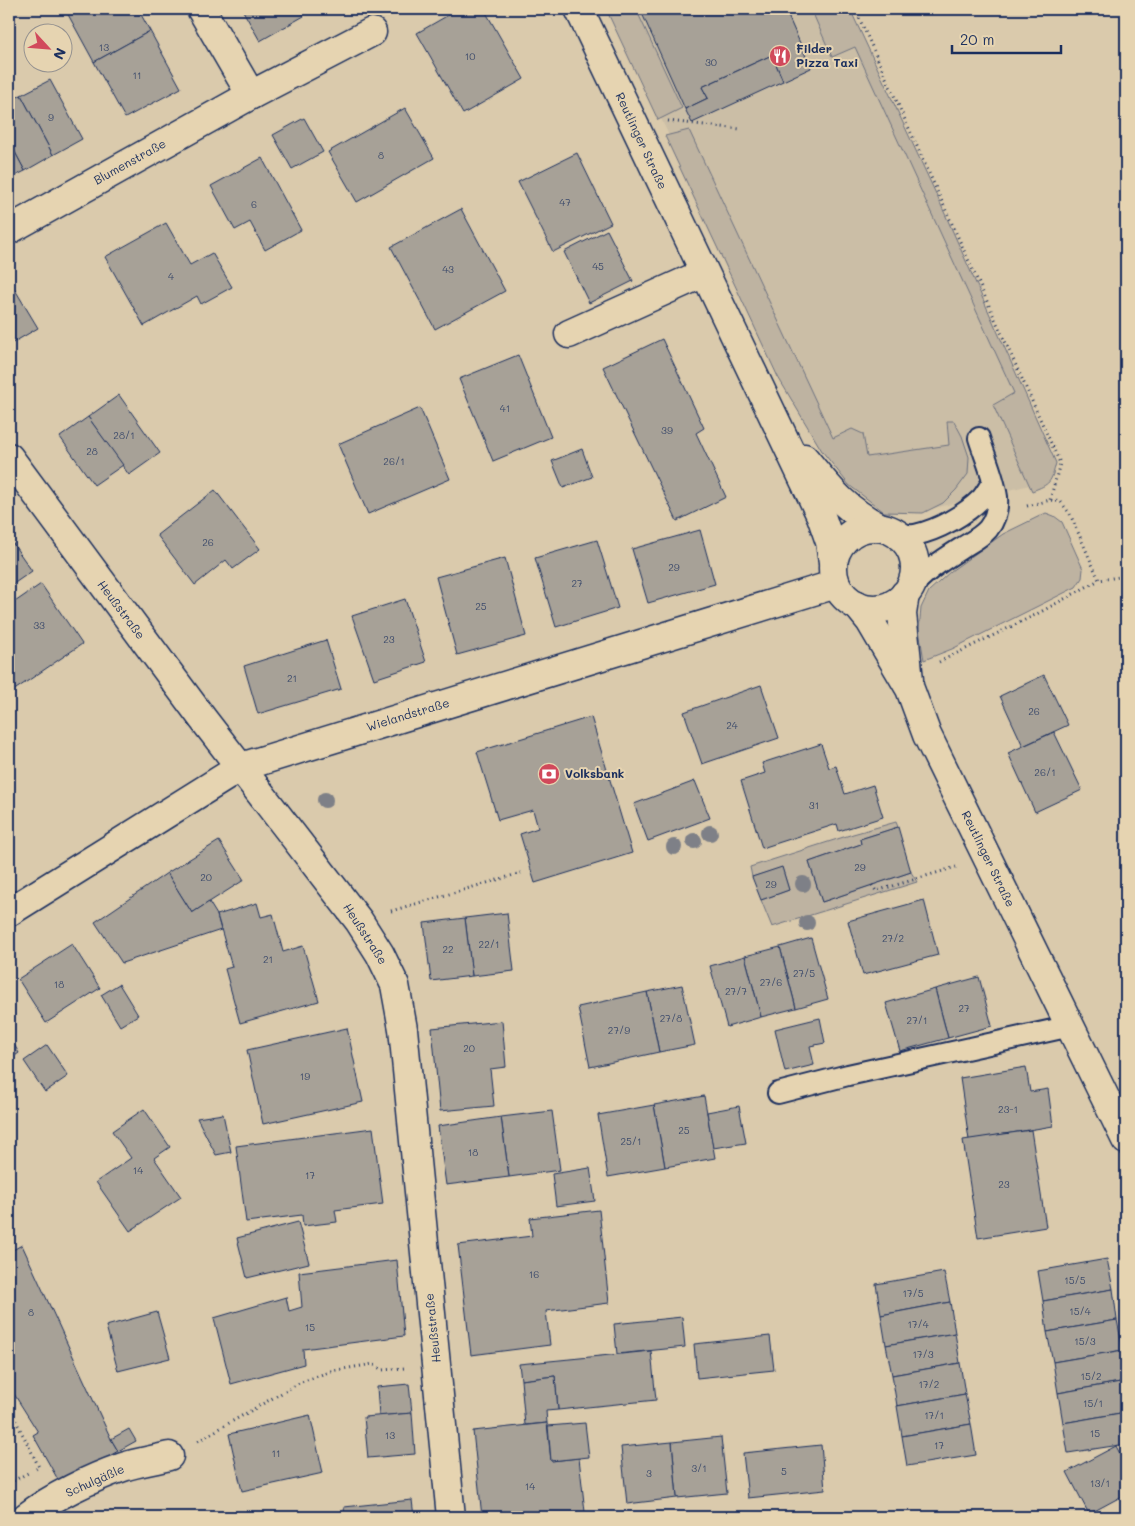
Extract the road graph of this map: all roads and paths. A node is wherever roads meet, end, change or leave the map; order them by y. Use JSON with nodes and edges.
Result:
{"nodes":[{"id":1,"x":201,"y":9,"type":"edge"},
{"id":2,"x":579,"y":9,"type":"edge"},
{"id":3,"x":855,"y":9,"type":"edge"},
{"id":4,"x":372,"y":32,"type":"dead end"},
{"id":5,"x":251,"y":95,"type":"junction"},
{"id":6,"x":740,"y":129,"type":"dead end"},
{"id":7,"x":636,"y":131,"type":"junction"},
{"id":8,"x":9,"y":230,"type":"edge"},
{"id":9,"x":704,"y":274,"type":"junction"},
{"id":10,"x":569,"y":334,"type":"dead end"},
{"id":11,"x":781,"y":430,"type":"junction"},
{"id":12,"x":979,"y":438,"type":"dead end"},
{"id":13,"x":9,"y":457,"type":"edge"},
{"id":14,"x":993,"y":482,"type":"junction"},
{"id":15,"x":1050,"y":500,"type":"junction"},
{"id":16,"x":997,"y":508,"type":"junction"},
{"id":17,"x":887,"y":530,"type":"junction"},
{"id":18,"x":835,"y":573,"type":"junction"},
{"id":19,"x":1126,"y":576,"type":"edge"},
{"id":20,"x":1099,"y":580,"type":"junction"},
{"id":21,"x":907,"y":592,"type":"junction"},
{"id":22,"x":857,"y":605,"type":"junction"},
{"id":23,"x":910,"y":689,"type":"junction"},
{"id":24,"x":241,"y":767,"type":"junction"},
{"id":25,"x":988,"y":858,"type":"junction"},
{"id":26,"x":521,"y":873,"type":"dead end"},
{"id":27,"x":872,"y":885,"type":"dead end"},
{"id":28,"x":9,"y":912,"type":"edge"},
{"id":29,"x":359,"y":921,"type":"junction"},
{"id":30,"x":1071,"y":1026,"type":"junction"},
{"id":31,"x":778,"y":1093,"type":"dead end"},
{"id":32,"x":1126,"y":1140,"type":"edge"},
{"id":33,"x":436,"y":1365,"type":"junction"},
{"id":34,"x":9,"y":1407,"type":"edge"},
{"id":35,"x":169,"y":1456,"type":"joint"},
{"id":36,"x":9,"y":1484,"type":"edge"},
{"id":37,"x":1126,"y":1516,"type":"edge"},
{"id":38,"x":26,"y":1517,"type":"edge"},
{"id":39,"x":451,"y":1517,"type":"edge"},
{"id":40,"x":949,"y":1517,"type":"edge"}],
"edges":[{"from":1,"to":5,"type":"street"},
{"from":2,"to":7,"type":"street","name":"Reutlinger Straße"},
{"from":3,"to":15,"type":"path"},
{"from":4,"to":5,"type":"street","name":"Blumenstraße"},
{"from":5,"to":8,"type":"street","name":"Blumenstraße"},
{"from":6,"to":7,"type":"path"},
{"from":7,"to":9,"type":"street","name":"Reutlinger Straße"},
{"from":9,"to":10,"type":"street"},
{"from":9,"to":11,"type":"street","name":"Reutlinger Straße"},
{"from":11,"to":17,"type":"street","name":"Reutlinger Straße"},
{"from":11,"to":18,"type":"street","name":"Reutlinger Straße"},
{"from":12,"to":14,"type":"lane"},
{"from":13,"to":24,"type":"street","name":"Heußstraße"},
{"from":14,"to":16,"type":"lane"},
{"from":14,"to":17,"type":"lane"},
{"from":15,"to":16,"type":"path"},
{"from":15,"to":20,"type":"path"},
{"from":16,"to":21,"type":"lane"},
{"from":17,"to":18,"type":"street"},
{"from":17,"to":21,"type":"street"},
{"from":18,"to":22,"type":"street"},
{"from":18,"to":24,"type":"street","name":"Wielandstraße"},
{"from":19,"to":20,"type":"path"},
{"from":20,"to":23,"type":"path"},
{"from":21,"to":22,"type":"street"},
{"from":21,"to":23,"type":"street","name":"Reutlinger Straße"},
{"from":22,"to":23,"type":"street","name":"Reutlinger Straße"},
{"from":23,"to":25,"type":"street","name":"Reutlinger Straße"},
{"from":24,"to":28,"type":"street","name":"Wielandstraße"},
{"from":24,"to":29,"type":"street","name":"Heußstraße"},
{"from":25,"to":27,"type":"path"},
{"from":25,"to":30,"type":"street","name":"Reutlinger Straße"},
{"from":26,"to":29,"type":"path"},
{"from":29,"to":33,"type":"street","name":"Heußstraße"},
{"from":30,"to":31,"type":"lane"},
{"from":30,"to":32,"type":"street","name":"Reutlinger Straße"},
{"from":33,"to":35,"type":"path"},
{"from":33,"to":39,"type":"street","name":"Heußstraße"},
{"from":34,"to":36,"type":"path"},
{"from":35,"to":38,"type":"street","name":"Schulgäßle"},
{"from":37,"to":40,"type":"path"}]}
